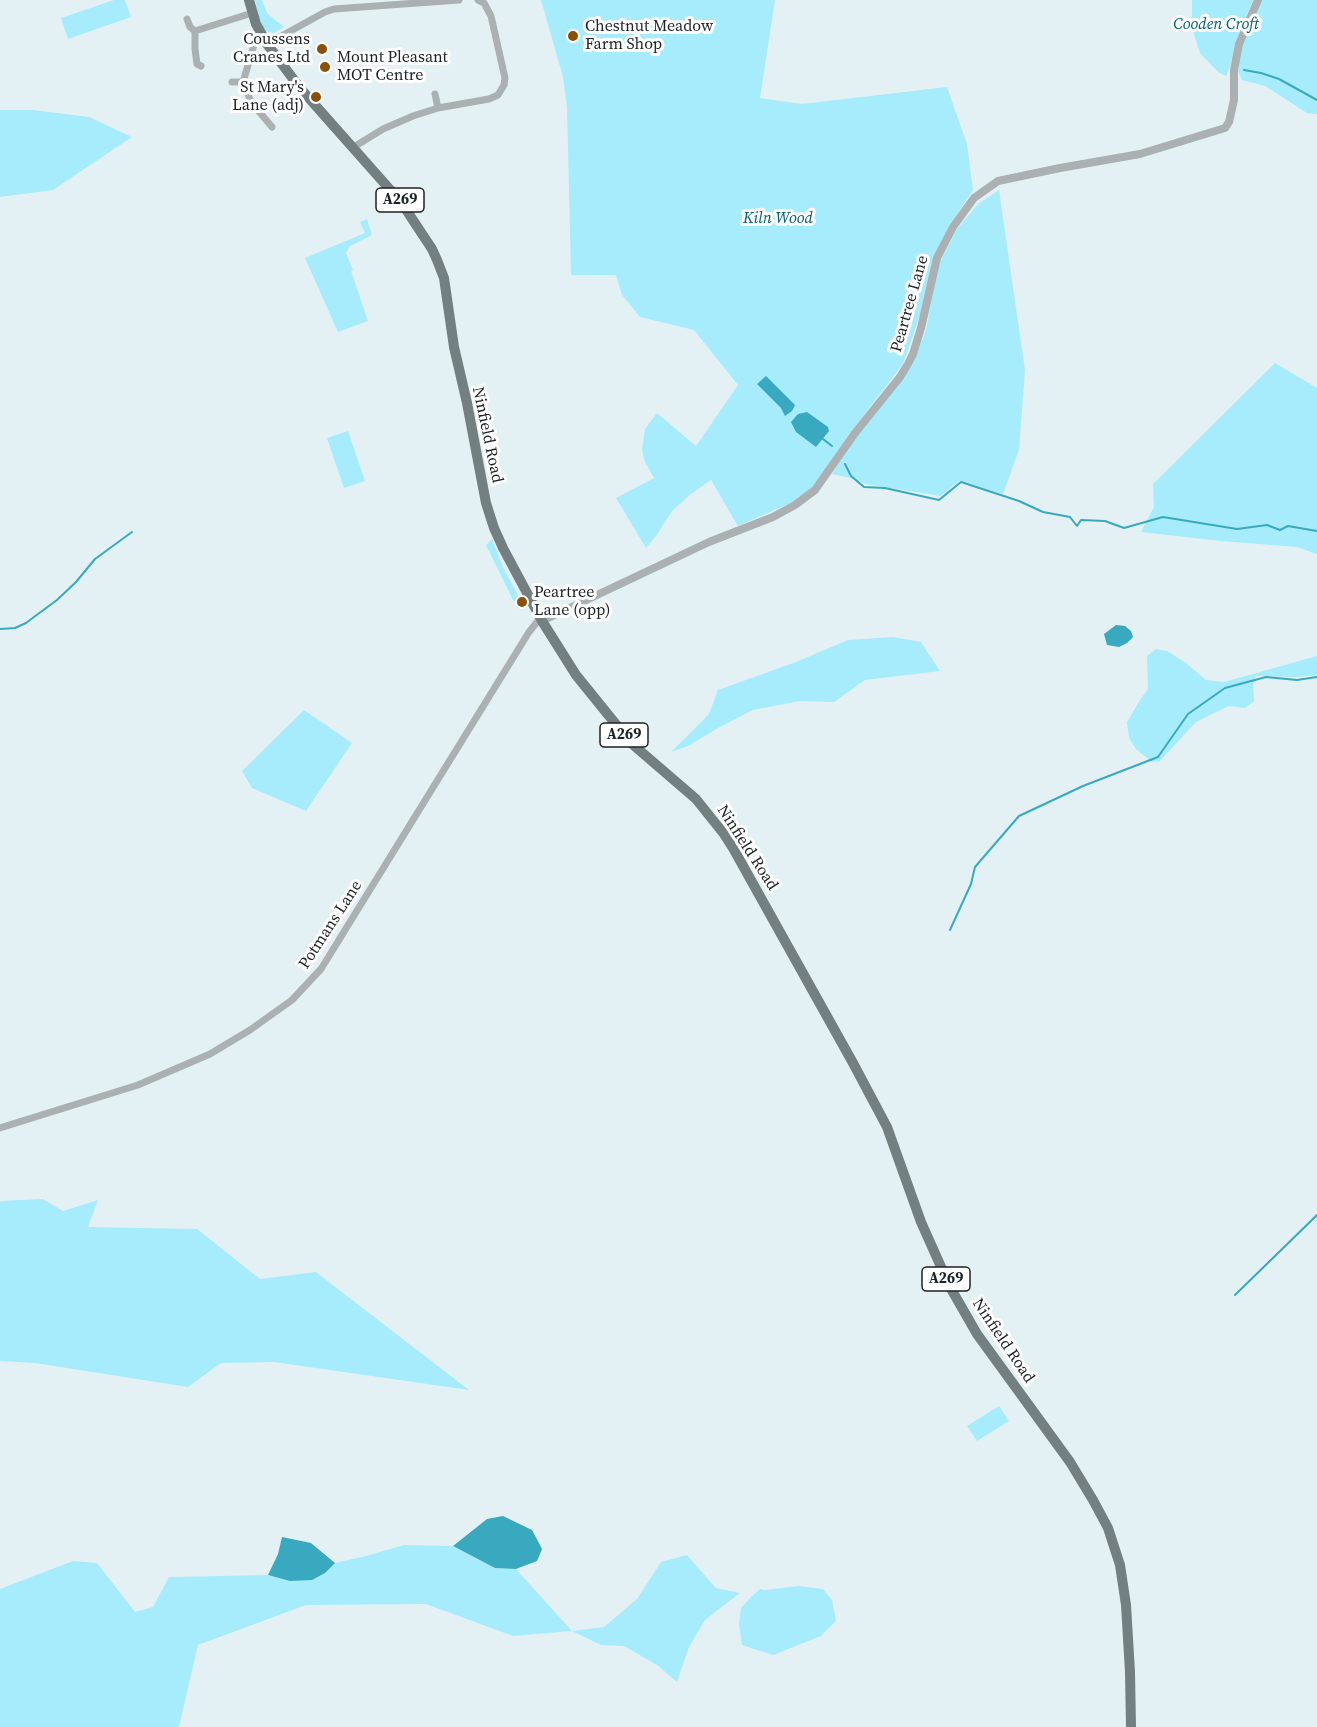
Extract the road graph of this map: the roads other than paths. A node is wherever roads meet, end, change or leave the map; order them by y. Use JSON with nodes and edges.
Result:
{"nodes":[{"id":1,"x":249,"y":0,"type":"edge"},
{"id":2,"x":459,"y":0,"type":"edge"},
{"id":3,"x":478,"y":0,"type":"edge"},
{"id":4,"x":1258,"y":0,"type":"edge"},
{"id":5,"x":252,"y":12,"type":"junction"},
{"id":6,"x":187,"y":20,"type":"dead end"},
{"id":7,"x":195,"y":31,"type":"junction"},
{"id":8,"x":260,"y":34,"type":"junction"},
{"id":9,"x":267,"y":44,"type":"junction"},
{"id":10,"x":201,"y":66,"type":"dead end"},
{"id":11,"x":232,"y":82,"type":"dead end"},
{"id":12,"x":243,"y":82,"type":"junction"},
{"id":13,"x":435,"y":94,"type":"dead end"},
{"id":14,"x":438,"y":108,"type":"junction"},
{"id":15,"x":272,"y":127,"type":"dead end"},
{"id":16,"x":357,"y":145,"type":"dead end"},
{"id":17,"x":542,"y":621,"type":"junction"},
{"id":18,"x":0,"y":1128,"type":"edge"},
{"id":19,"x":1131,"y":1727,"type":"edge"}],
"edges":[{"from":1,"to":5,"type":"main road","name":"Ninfield Road","number":"A269"},
{"from":2,"to":9,"type":"street"},
{"from":3,"to":14,"type":"street"},
{"from":4,"to":17,"type":"street","name":"Peartree Lane"},
{"from":5,"to":7,"type":"street"},
{"from":5,"to":8,"type":"main road","name":"Ninfield Road","number":"A269"},
{"from":6,"to":7,"type":"street"},
{"from":7,"to":10,"type":"street"},
{"from":8,"to":9,"type":"main road","name":"Ninfield Road","number":"A269"},
{"from":8,"to":12,"type":"street"},
{"from":9,"to":17,"type":"main road","name":"Ninfield Road","number":"A269"},
{"from":11,"to":12,"type":"street"},
{"from":12,"to":15,"type":"street"},
{"from":13,"to":14,"type":"street"},
{"from":14,"to":16,"type":"street"},
{"from":17,"to":18,"type":"street","name":"Potmans Lane"},
{"from":17,"to":19,"type":"main road","name":"Ninfield Road","number":"A269"}]}
